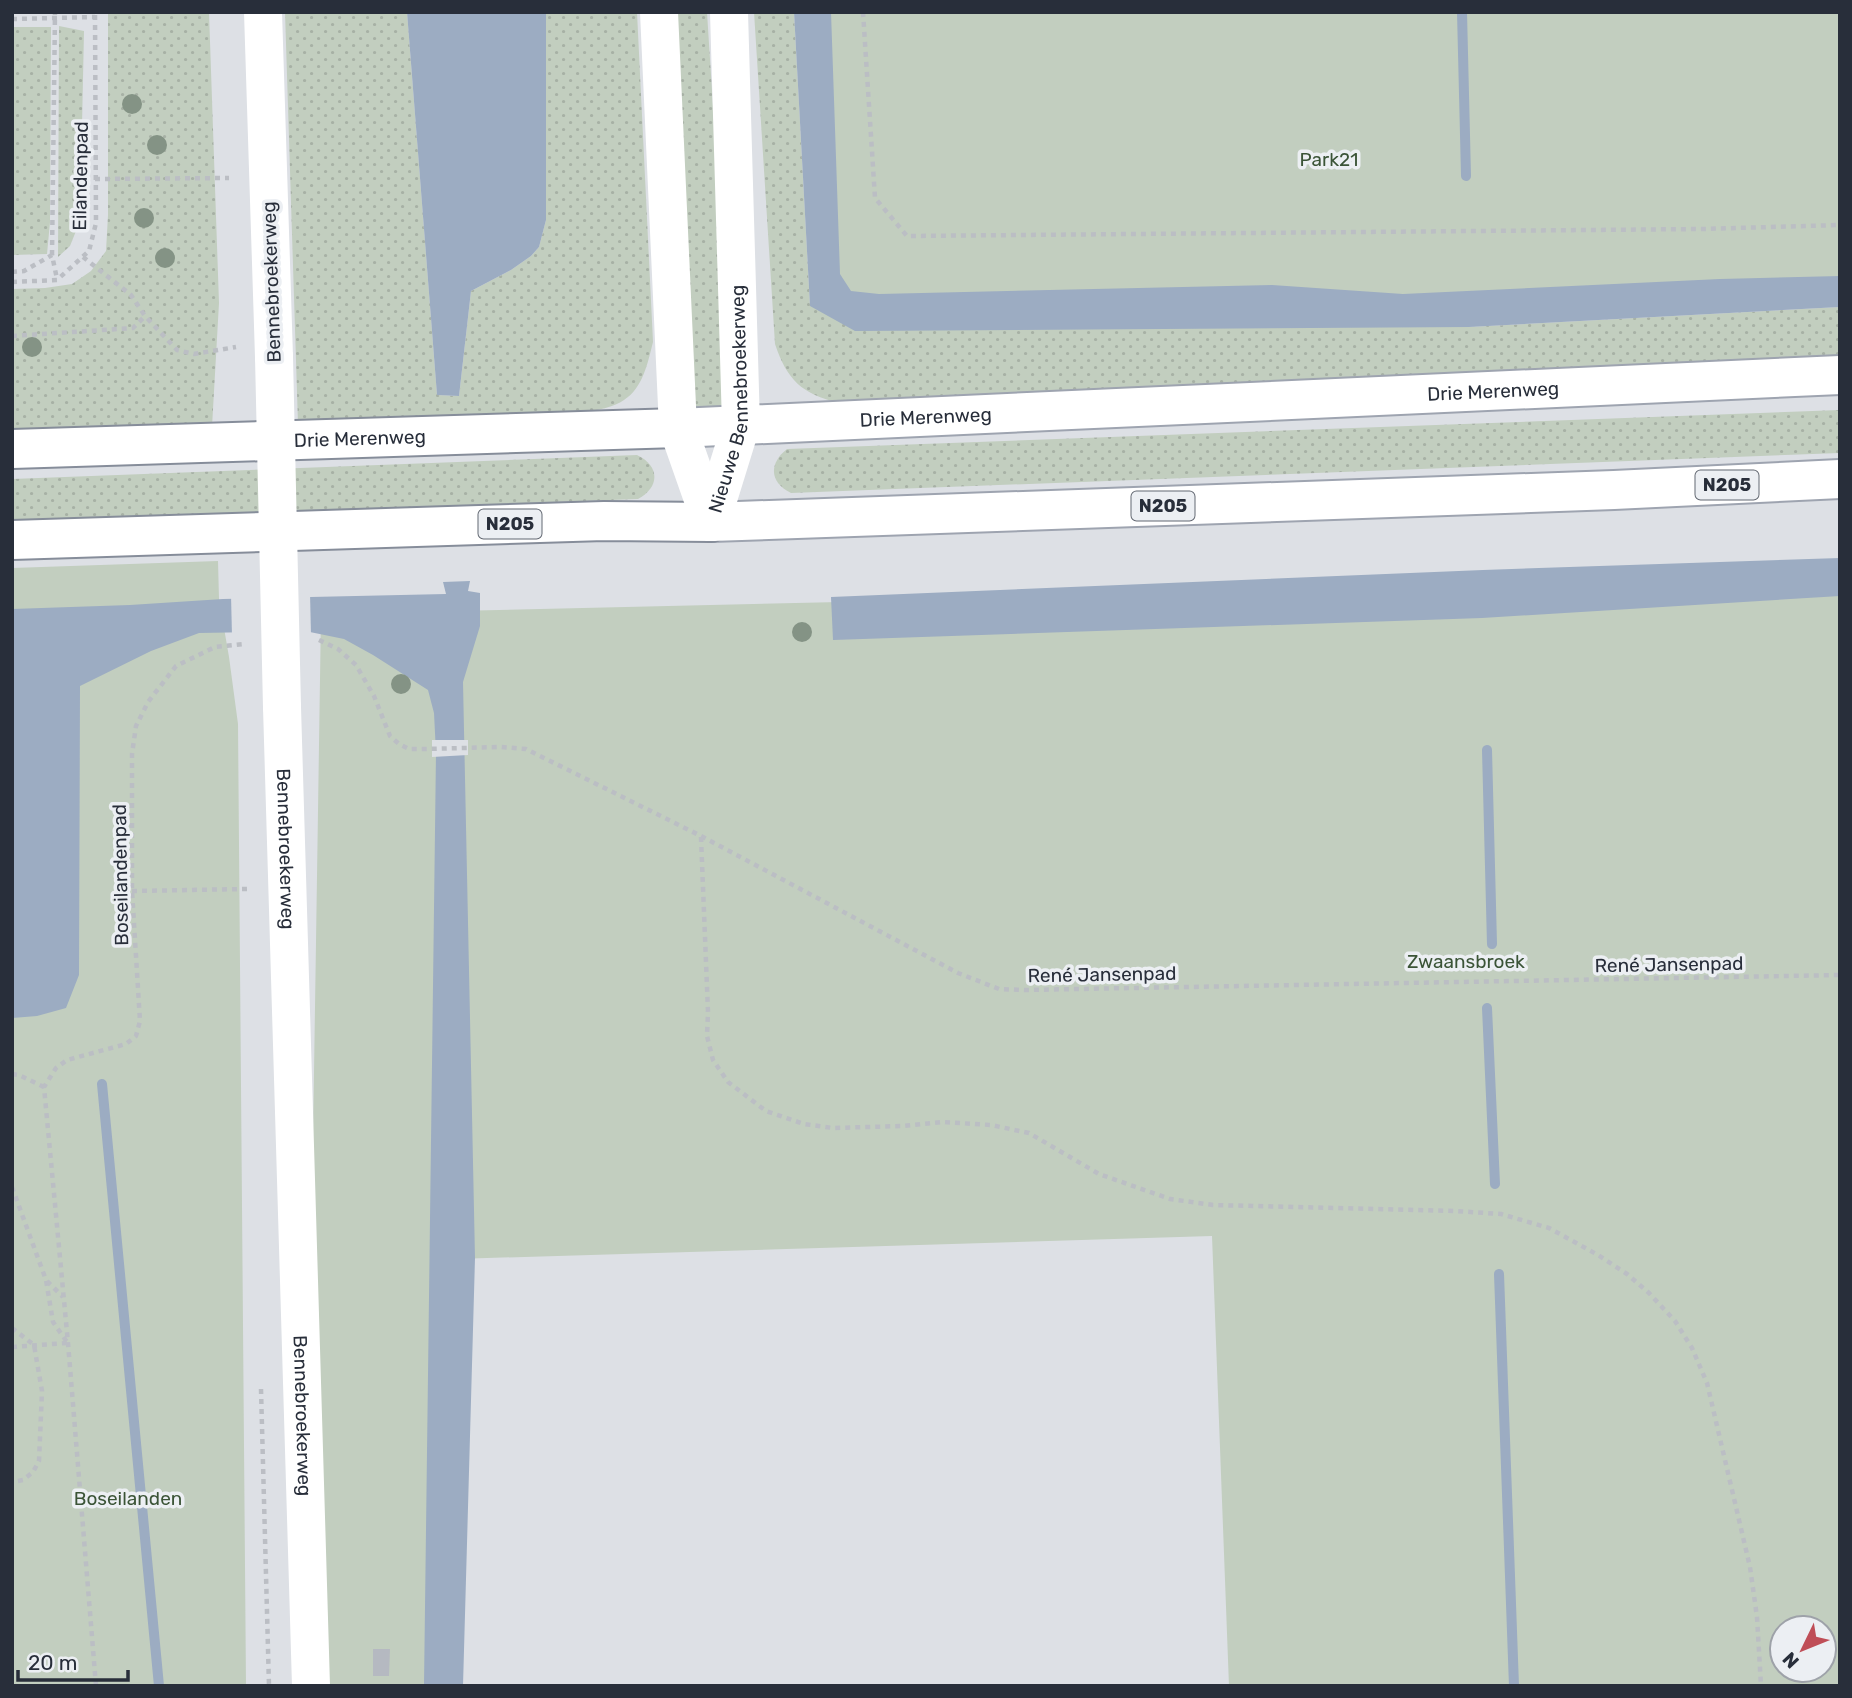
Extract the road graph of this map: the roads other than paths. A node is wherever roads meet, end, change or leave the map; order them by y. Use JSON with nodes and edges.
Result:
{"nodes":[{"id":1,"x":263,"y":12,"type":"edge"},
{"id":2,"x":659,"y":12,"type":"edge"},
{"id":3,"x":729,"y":12,"type":"edge"},
{"id":4,"x":1840,"y":375,"type":"edge"},
{"id":5,"x":741,"y":425,"type":"junction"},
{"id":6,"x":678,"y":428,"type":"junction"},
{"id":7,"x":12,"y":449,"type":"edge"},
{"id":8,"x":1840,"y":479,"type":"edge"},
{"id":9,"x":711,"y":522,"type":"junction"},
{"id":10,"x":12,"y":540,"type":"edge"},
{"id":11,"x":311,"y":1686,"type":"edge"}],
"edges":[{"from":1,"to":11,"type":"main road","name":"Bennebroekerweg","bridge":true},
{"from":2,"to":6,"type":"main road","name":"Nieuwe Bennebroekerweg"},
{"from":3,"to":5,"type":"main road","name":"Nieuwe Bennebroekerweg"},
{"from":4,"to":5,"type":"main road","name":"Drie Merenweg"},
{"from":5,"to":6,"type":"main road","name":"Drie Merenweg"},
{"from":5,"to":9,"type":"main road","name":"Nieuwe Bennebroekerweg"},
{"from":6,"to":7,"type":"main road","name":"Drie Merenweg"},
{"from":6,"to":9,"type":"main road","name":"Nieuwe Bennebroekerweg"},
{"from":8,"to":9,"type":"main road","number":"N205"},
{"from":9,"to":10,"type":"main road","number":"N205"}]}
